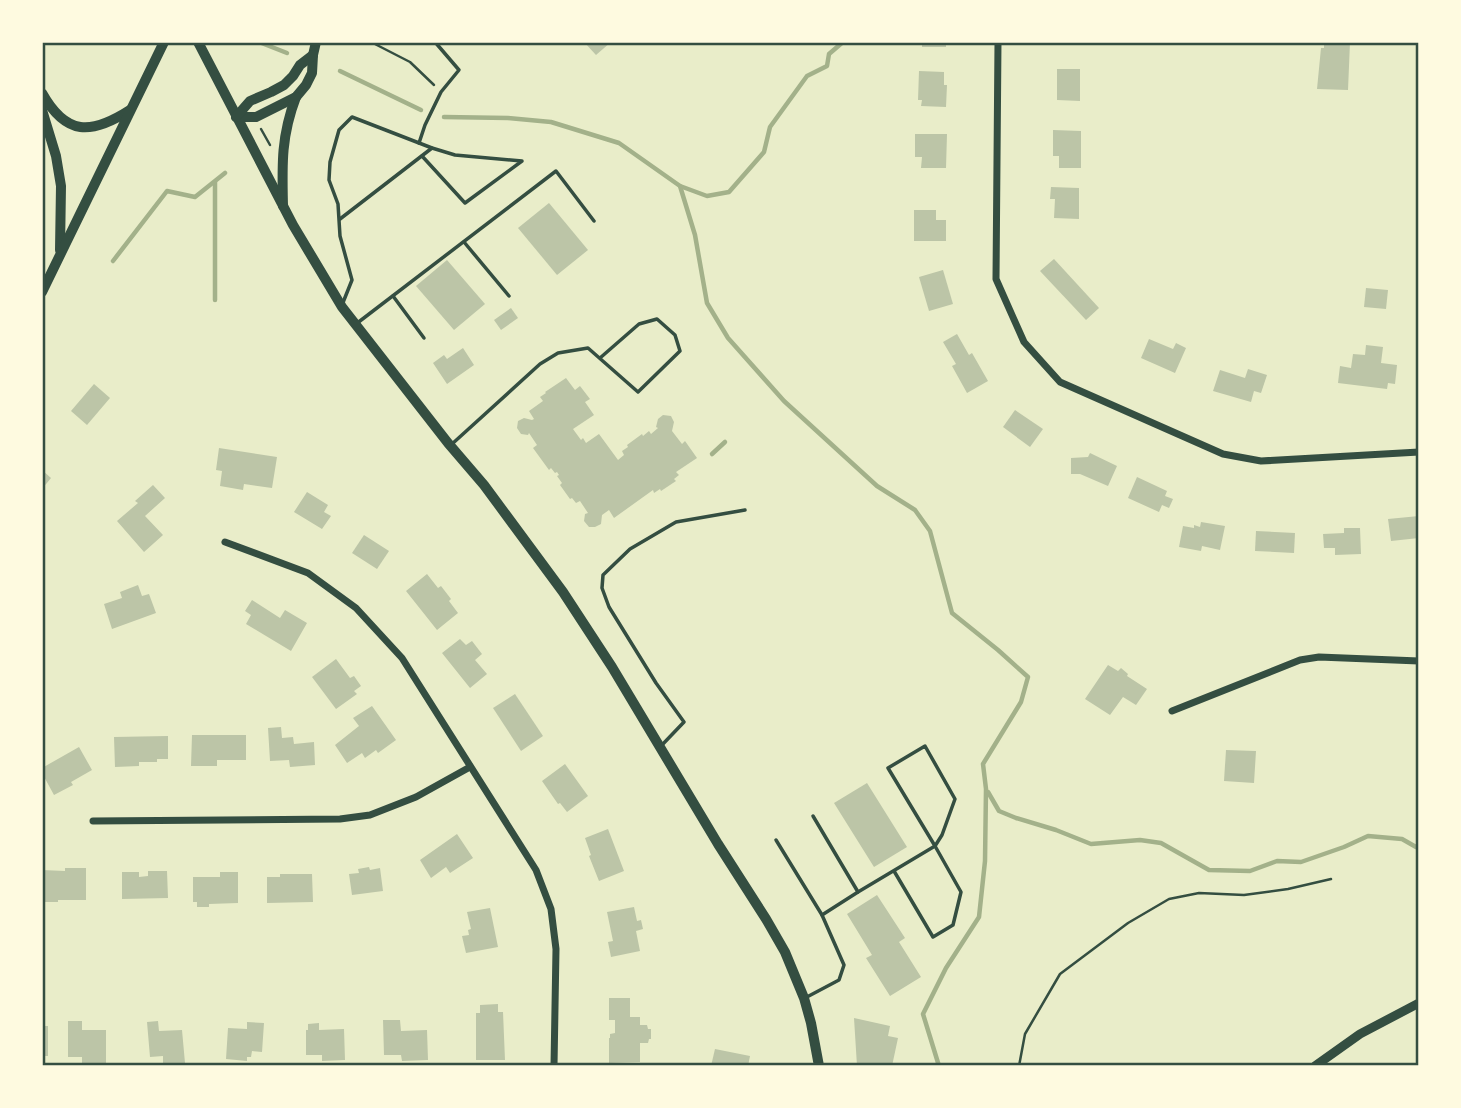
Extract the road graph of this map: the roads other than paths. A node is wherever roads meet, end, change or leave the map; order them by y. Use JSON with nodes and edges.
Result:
{"nodes":[{"id":1,"x":164,"y":42,"type":"edge"},
{"id":2,"x":198,"y":42,"type":"edge"},
{"id":3,"x":316,"y":42,"type":"edge"},
{"id":4,"x":435,"y":42,"type":"edge"},
{"id":5,"x":998,"y":42,"type":"edge"},
{"id":6,"x":313,"y":55,"type":"junction"},
{"id":7,"x":42,"y":93,"type":"edge"},
{"id":8,"x":296,"y":97,"type":"junction"},
{"id":9,"x":132,"y":108,"type":"junction"},
{"id":10,"x":42,"y":110,"type":"edge"},
{"id":11,"x":236,"y":117,"type":"junction"},
{"id":12,"x":419,"y":143,"type":"junction"},
{"id":13,"x":432,"y":148,"type":"junction"},
{"id":14,"x":422,"y":156,"type":"junction"},
{"id":15,"x":283,"y":206,"type":"junction"},
{"id":16,"x":340,"y":219,"type":"junction"},
{"id":17,"x":594,"y":221,"type":"dead end"},
{"id":18,"x":464,"y":242,"type":"junction"},
{"id":19,"x":60,"y":257,"type":"junction"},
{"id":20,"x":42,"y":292,"type":"edge"},
{"id":21,"x":393,"y":296,"type":"junction"},
{"id":22,"x":509,"y":296,"type":"dead end"},
{"id":23,"x":342,"y":307,"type":"junction"},
{"id":24,"x":355,"y":325,"type":"junction"},
{"id":25,"x":424,"y":338,"type":"dead end"},
{"id":26,"x":600,"y":358,"type":"junction"},
{"id":27,"x":450,"y":446,"type":"junction"},
{"id":28,"x":1419,"y":452,"type":"edge"},
{"id":29,"x":745,"y":509,"type":"dead end"},
{"id":30,"x":225,"y":542,"type":"dead end"},
{"id":31,"x":1419,"y":661,"type":"edge"},
{"id":32,"x":1172,"y":711,"type":"dead end"},
{"id":33,"x":660,"y":748,"type":"junction"},
{"id":34,"x":470,"y":767,"type":"junction"},
{"id":35,"x":813,"y":816,"type":"dead end"},
{"id":36,"x":93,"y":821,"type":"dead end"},
{"id":37,"x":776,"y":839,"type":"dead end"},
{"id":38,"x":935,"y":846,"type":"junction"},
{"id":39,"x":894,"y":871,"type":"junction"},
{"id":40,"x":858,"y":892,"type":"junction"},
{"id":41,"x":822,"y":915,"type":"junction"},
{"id":42,"x":804,"y":998,"type":"junction"},
{"id":43,"x":1419,"y":1003,"type":"edge"},
{"id":44,"x":554,"y":1066,"type":"edge"},
{"id":45,"x":818,"y":1066,"type":"edge"},
{"id":46,"x":1315,"y":1066,"type":"edge"}],
"edges":[{"from":1,"to":9,"type":"main road"},
{"from":2,"to":11,"type":"main road"},
{"from":3,"to":6,"type":"main road"},
{"from":4,"to":12,"type":"lane"},
{"from":5,"to":28,"type":"street"},
{"from":6,"to":8,"type":"main road"},
{"from":6,"to":11,"type":"main road"},
{"from":7,"to":9,"type":"main road"},
{"from":8,"to":11,"type":"main road"},
{"from":8,"to":15,"type":"main road"},
{"from":9,"to":19,"type":"main road"},
{"from":10,"to":19,"type":"main road"},
{"from":11,"to":15,"type":"main road"},
{"from":12,"to":13,"type":"lane"},
{"from":12,"to":16,"type":"lane"},
{"from":13,"to":14,"type":"lane"},
{"from":13,"to":14,"type":"lane"},
{"from":14,"to":16,"type":"lane"},
{"from":15,"to":23,"type":"main road"},
{"from":16,"to":23,"type":"lane"},
{"from":17,"to":18,"type":"lane"},
{"from":18,"to":21,"type":"lane"},
{"from":18,"to":22,"type":"lane"},
{"from":19,"to":20,"type":"main road"},
{"from":21,"to":24,"type":"lane"},
{"from":21,"to":25,"type":"lane"},
{"from":23,"to":24,"type":"main road"},
{"from":24,"to":27,"type":"main road"},
{"from":26,"to":26,"type":"lane"},
{"from":26,"to":27,"type":"lane"},
{"from":27,"to":33,"type":"main road"},
{"from":29,"to":33,"type":"lane"},
{"from":30,"to":34,"type":"street"},
{"from":31,"to":32,"type":"street"},
{"from":33,"to":42,"type":"main road"},
{"from":34,"to":36,"type":"street"},
{"from":34,"to":44,"type":"street"},
{"from":35,"to":40,"type":"lane"},
{"from":37,"to":41,"type":"lane"},
{"from":38,"to":38,"type":"lane"},
{"from":38,"to":39,"type":"lane"},
{"from":38,"to":39,"type":"lane"},
{"from":39,"to":40,"type":"lane"},
{"from":40,"to":41,"type":"lane"},
{"from":41,"to":42,"type":"lane"},
{"from":42,"to":45,"type":"main road"},
{"from":43,"to":46,"type":"street"}]}
